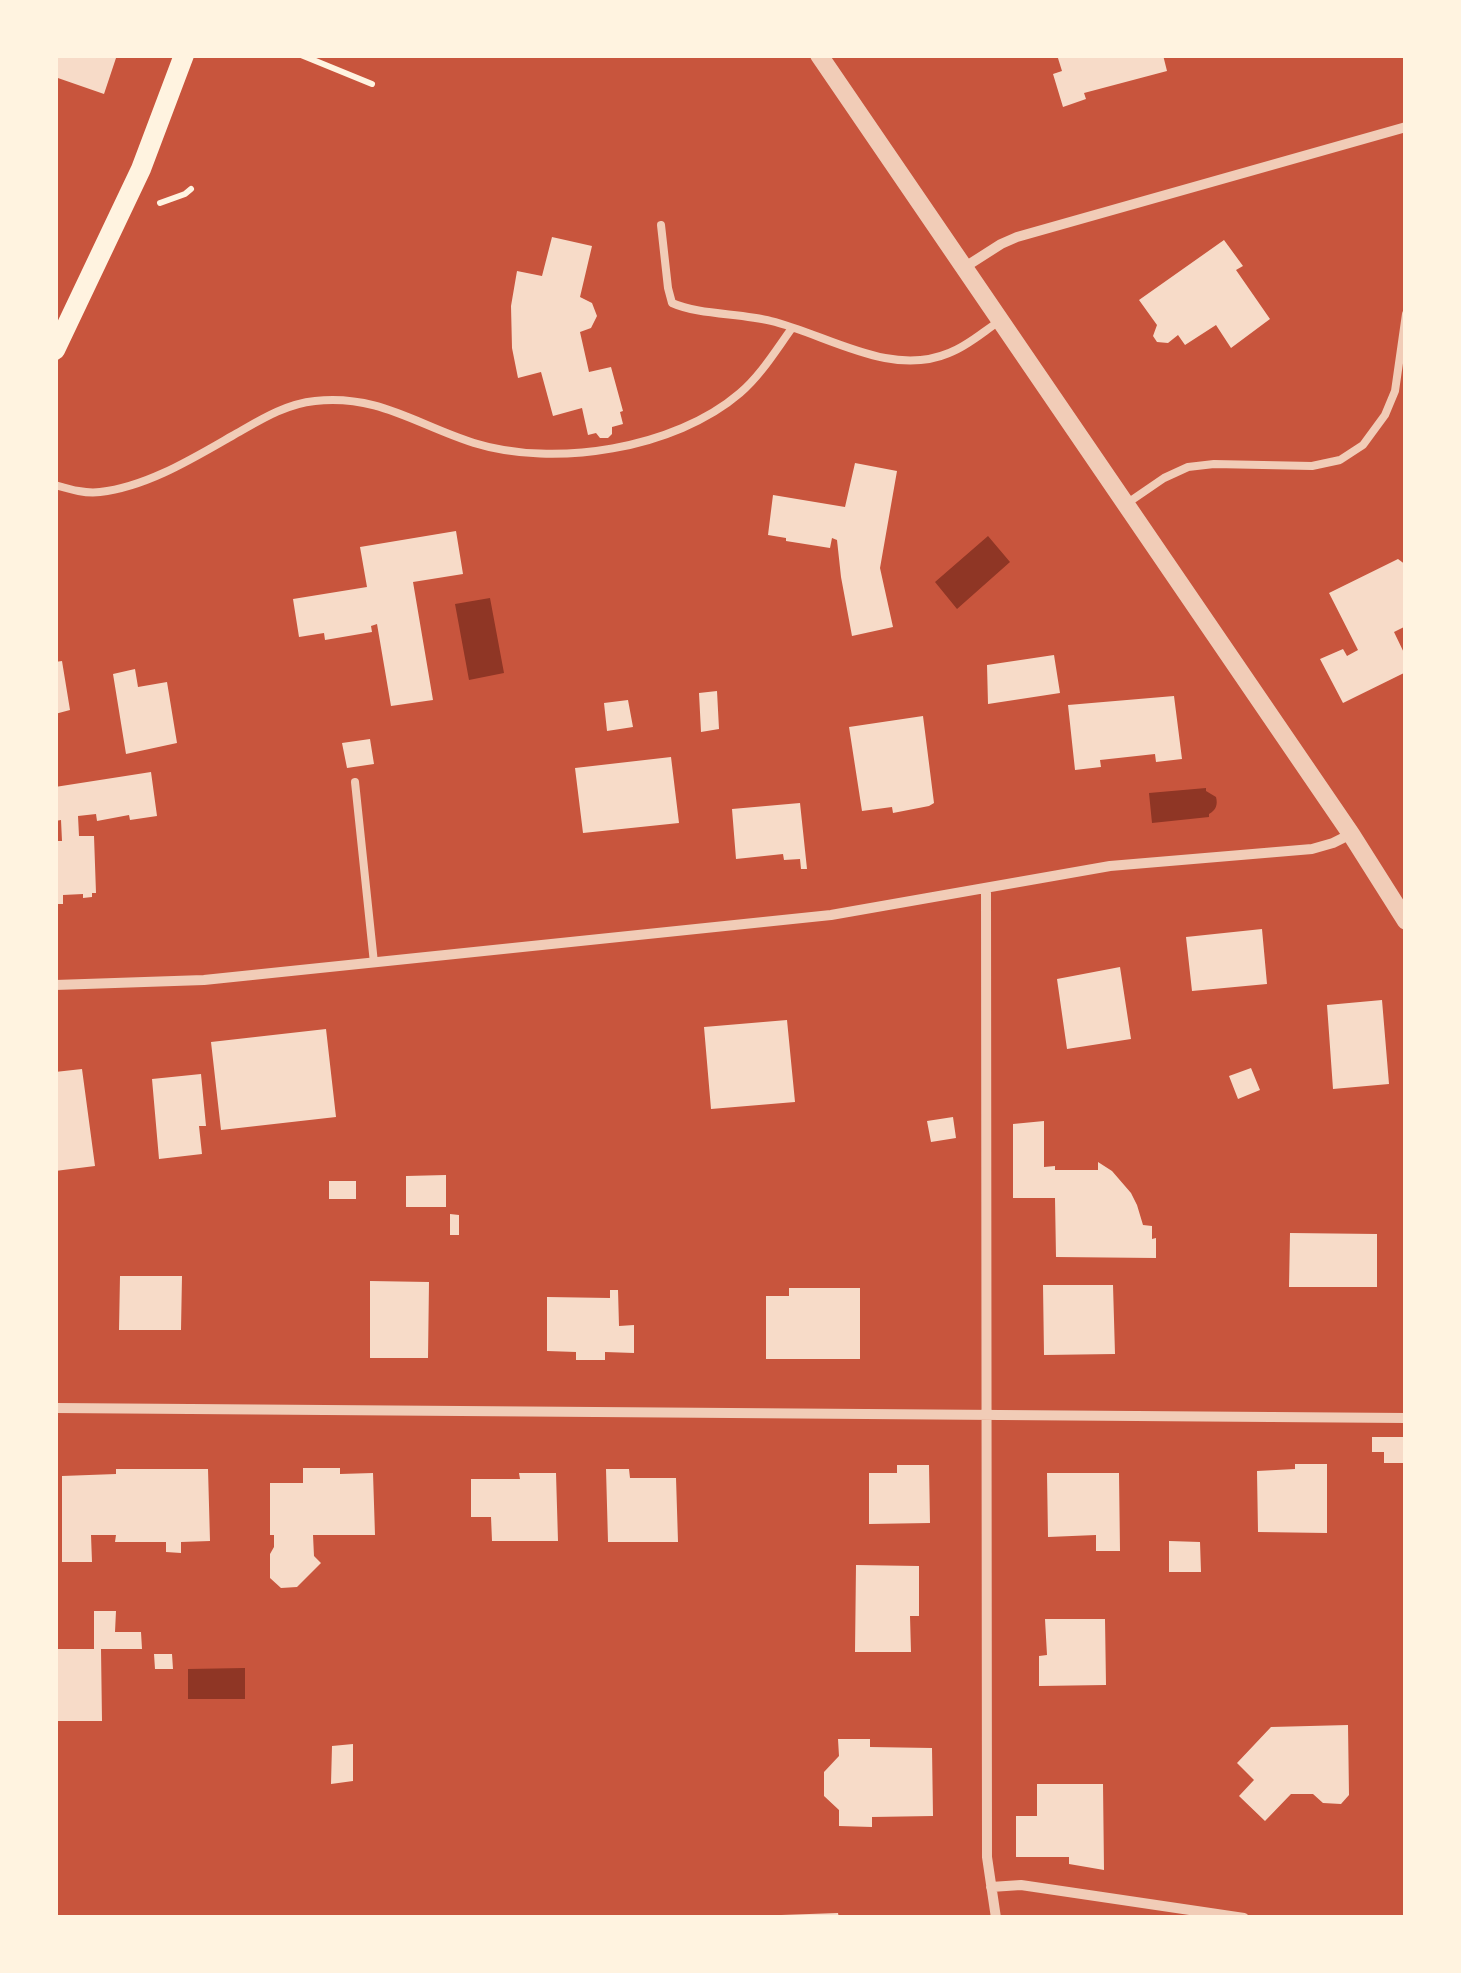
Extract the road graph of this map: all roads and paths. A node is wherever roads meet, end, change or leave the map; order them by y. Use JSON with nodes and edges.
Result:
{"nodes":[{"id":1,"x":184,"y":55,"type":"edge"},
{"id":2,"x":301,"y":55,"type":"edge"},
{"id":3,"x":820,"y":55,"type":"edge"},
{"id":4,"x":372,"y":84,"type":"dead end"},
{"id":5,"x":1406,"y":127,"type":"edge"},
{"id":6,"x":661,"y":225,"type":"dead end"},
{"id":7,"x":964,"y":267,"type":"junction"},
{"id":8,"x":1406,"y":314,"type":"edge"},
{"id":9,"x":1001,"y":320,"type":"junction"},
{"id":10,"x":792,"y":328,"type":"junction"},
{"id":11,"x":55,"y":350,"type":"edge"},
{"id":12,"x":1392,"y":398,"type":"junction"},
{"id":13,"x":1406,"y":399,"type":"edge"},
{"id":14,"x":55,"y":486,"type":"edge"},
{"id":15,"x":1126,"y":504,"type":"junction"},
{"id":16,"x":355,"y":782,"type":"dead end"},
{"id":17,"x":1351,"y":834,"type":"junction"},
{"id":18,"x":986,"y":888,"type":"junction"},
{"id":19,"x":1404,"y":913,"type":"edge"},
{"id":20,"x":374,"y":962,"type":"junction"},
{"id":21,"x":55,"y":985,"type":"edge"},
{"id":22,"x":55,"y":1408,"type":"edge"},
{"id":23,"x":986,"y":1413,"type":"junction"},
{"id":24,"x":1406,"y":1418,"type":"edge"},
{"id":25,"x":991,"y":1887,"type":"junction"},
{"id":26,"x":996,"y":1918,"type":"edge"},
{"id":27,"x":1244,"y":1918,"type":"edge"}],
"edges":[{"from":1,"to":11,"type":"main road"},
{"from":2,"to":4,"type":"path"},
{"from":3,"to":7,"type":"street"},
{"from":5,"to":7,"type":"street"},
{"from":6,"to":10,"type":"lane"},
{"from":7,"to":9,"type":"street"},
{"from":8,"to":12,"type":"lane"},
{"from":9,"to":10,"type":"lane"},
{"from":9,"to":15,"type":"street"},
{"from":10,"to":14,"type":"lane"},
{"from":12,"to":13,"type":"lane"},
{"from":12,"to":15,"type":"lane"},
{"from":15,"to":17,"type":"street"},
{"from":16,"to":20,"type":"lane"},
{"from":17,"to":18,"type":"street"},
{"from":17,"to":19,"type":"street"},
{"from":18,"to":20,"type":"street"},
{"from":18,"to":23,"type":"street"},
{"from":20,"to":21,"type":"street"},
{"from":22,"to":23,"type":"street"},
{"from":23,"to":24,"type":"street"},
{"from":23,"to":25,"type":"street"},
{"from":25,"to":26,"type":"street"},
{"from":25,"to":27,"type":"street"}]}
